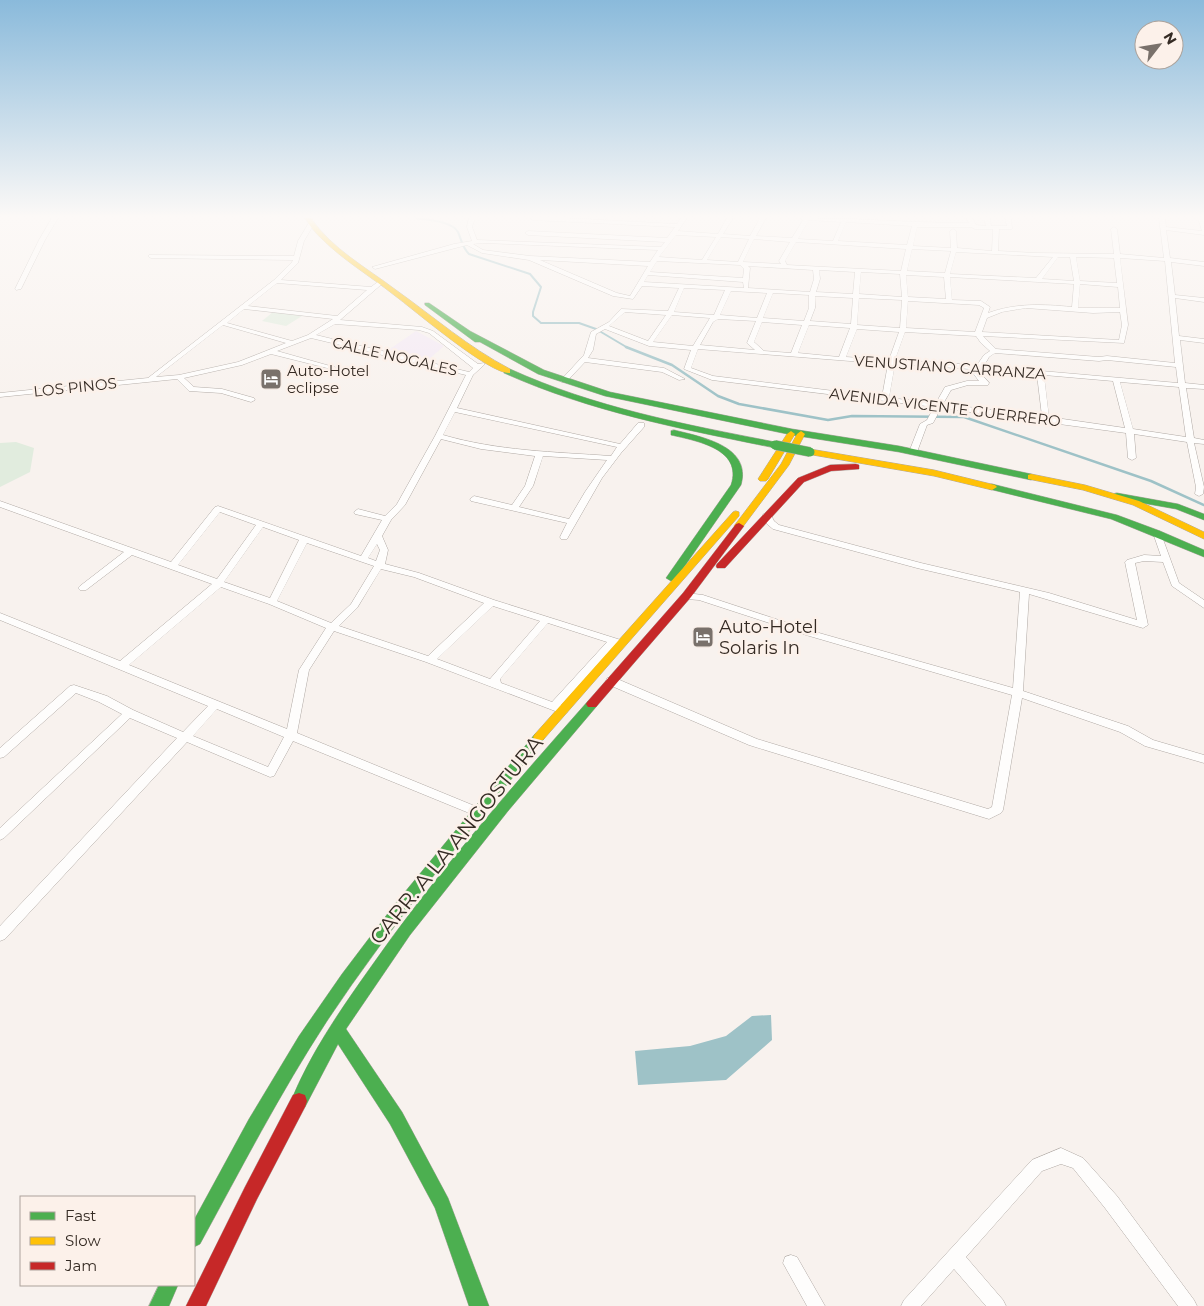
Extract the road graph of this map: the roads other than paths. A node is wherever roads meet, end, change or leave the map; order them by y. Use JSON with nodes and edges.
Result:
{"nodes":[{"id":1,"x":23,"y":279,"type":"edge"},
{"id":2,"x":370,"y":279,"type":"edge"},
{"id":3,"x":392,"y":279,"type":"edge"},
{"id":4,"x":579,"y":279,"type":"edge"},
{"id":5,"x":643,"y":279,"type":"edge"},
{"id":6,"x":731,"y":279,"type":"edge"},
{"id":7,"x":817,"y":279,"type":"edge"},
{"id":8,"x":858,"y":279,"type":"edge"},
{"id":9,"x":903,"y":279,"type":"edge"},
{"id":10,"x":947,"y":279,"type":"edge"},
{"id":11,"x":1019,"y":279,"type":"edge"},
{"id":12,"x":1077,"y":279,"type":"edge"},
{"id":13,"x":1120,"y":279,"type":"edge"},
{"id":14,"x":1170,"y":279,"type":"edge"},
{"id":15,"x":746,"y":280,"type":"joint"},
{"id":16,"x":1038,"y":280,"type":"joint"},
{"id":17,"x":276,"y":281,"type":"joint"},
{"id":18,"x":1077,"y":282,"type":"junction"},
{"id":19,"x":641,"y":284,"type":"junction"},
{"id":20,"x":377,"y":285,"type":"junction"},
{"id":21,"x":1121,"y":285,"type":"junction"},
{"id":22,"x":682,"y":288,"type":"junction"},
{"id":23,"x":18,"y":290,"type":"dead end"},
{"id":24,"x":728,"y":290,"type":"junction"},
{"id":25,"x":746,"y":290,"type":"junction"},
{"id":26,"x":771,"y":292,"type":"junction"},
{"id":27,"x":812,"y":294,"type":"junction"},
{"id":28,"x":858,"y":296,"type":"junction"},
{"id":29,"x":1172,"y":296,"type":"junction"},
{"id":30,"x":905,"y":298,"type":"junction"},
{"id":31,"x":1204,"y":300,"type":"edge"},
{"id":32,"x":949,"y":302,"type":"junction"},
{"id":33,"x":241,"y":307,"type":"junction"},
{"id":34,"x":1075,"y":308,"type":"junction"},
{"id":35,"x":1124,"y":310,"type":"junction"},
{"id":36,"x":670,"y":314,"type":"junction"},
{"id":37,"x":986,"y":316,"type":"junction"},
{"id":38,"x":716,"y":318,"type":"junction"},
{"id":39,"x":337,"y":320,"type":"junction"},
{"id":40,"x":758,"y":321,"type":"junction"},
{"id":41,"x":221,"y":323,"type":"junction"},
{"id":42,"x":806,"y":324,"type":"junction"},
{"id":43,"x":606,"y":327,"type":"junction"},
{"id":44,"x":854,"y":327,"type":"junction"},
{"id":45,"x":903,"y":330,"type":"junction"},
{"id":46,"x":470,"y":333,"type":"junction"},
{"id":47,"x":978,"y":334,"type":"junction"},
{"id":48,"x":310,"y":336,"type":"junction"},
{"id":49,"x":454,"y":337,"type":"junction"},
{"id":50,"x":1175,"y":337,"type":"junction"},
{"id":51,"x":1204,"y":341,"type":"edge"},
{"id":52,"x":293,"y":343,"type":"junction"},
{"id":53,"x":649,"y":344,"type":"junction"},
{"id":54,"x":696,"y":348,"type":"junction"},
{"id":55,"x":994,"y":351,"type":"junction"},
{"id":56,"x":272,"y":352,"type":"junction"},
{"id":57,"x":763,"y":352,"type":"junction"},
{"id":58,"x":794,"y":355,"type":"junction"},
{"id":59,"x":842,"y":359,"type":"junction"},
{"id":60,"x":585,"y":360,"type":"junction"},
{"id":61,"x":891,"y":363,"type":"junction"},
{"id":62,"x":1179,"y":365,"type":"junction"},
{"id":63,"x":479,"y":366,"type":"junction"},
{"id":64,"x":976,"y":367,"type":"junction"},
{"id":65,"x":1097,"y":367,"type":"junction"},
{"id":66,"x":354,"y":374,"type":"dead end"},
{"id":67,"x":470,"y":374,"type":"junction"},
{"id":68,"x":1040,"y":374,"type":"junction"},
{"id":69,"x":1081,"y":376,"type":"junction"},
{"id":70,"x":179,"y":377,"type":"junction"},
{"id":71,"x":1105,"y":378,"type":"junction"},
{"id":72,"x":1116,"y":378,"type":"junction"},
{"id":73,"x":150,"y":379,"type":"junction"},
{"id":74,"x":681,"y":379,"type":"dead end"},
{"id":75,"x":564,"y":381,"type":"junction"},
{"id":76,"x":1182,"y":384,"type":"junction"},
{"id":77,"x":1204,"y":387,"type":"edge"},
{"id":78,"x":0,"y":395,"type":"edge"},
{"id":79,"x":885,"y":398,"type":"junction"},
{"id":80,"x":251,"y":400,"type":"dead end"},
{"id":81,"x":939,"y":406,"type":"junction"},
{"id":82,"x":452,"y":409,"type":"junction"},
{"id":83,"x":1046,"y":419,"type":"junction"},
{"id":84,"x":642,"y":425,"type":"junction"},
{"id":85,"x":1130,"y":431,"type":"junction"},
{"id":86,"x":439,"y":436,"type":"junction"},
{"id":87,"x":776,"y":440,"type":"junction"},
{"id":88,"x":802,"y":440,"type":"junction"},
{"id":89,"x":1190,"y":440,"type":"junction"},
{"id":90,"x":1204,"y":442,"type":"edge"},
{"id":91,"x":621,"y":446,"type":"junction"},
{"id":92,"x":913,"y":452,"type":"junction"},
{"id":93,"x":540,"y":454,"type":"junction"},
{"id":94,"x":612,"y":458,"type":"junction"},
{"id":95,"x":1132,"y":458,"type":"dead end"},
{"id":96,"x":984,"y":486,"type":"junction"},
{"id":97,"x":1199,"y":494,"type":"dead end"},
{"id":98,"x":1117,"y":496,"type":"junction"},
{"id":99,"x":474,"y":499,"type":"dead end"},
{"id":100,"x":0,"y":504,"type":"edge"},
{"id":101,"x":514,"y":508,"type":"junction"},
{"id":102,"x":1188,"y":510,"type":"junction"},
{"id":103,"x":358,"y":512,"type":"dead end"},
{"id":104,"x":767,"y":515,"type":"junction"},
{"id":105,"x":1204,"y":516,"type":"edge"},
{"id":106,"x":387,"y":519,"type":"junction"},
{"id":107,"x":572,"y":522,"type":"junction"},
{"id":108,"x":260,"y":525,"type":"junction"},
{"id":109,"x":776,"y":527,"type":"junction"},
{"id":110,"x":755,"y":529,"type":"junction"},
{"id":111,"x":1191,"y":529,"type":"junction"},
{"id":112,"x":1157,"y":533,"type":"junction"},
{"id":113,"x":378,"y":536,"type":"junction"},
{"id":114,"x":1204,"y":536,"type":"edge"},
{"id":115,"x":564,"y":537,"type":"dead end"},
{"id":116,"x":304,"y":539,"type":"junction"},
{"id":117,"x":1204,"y":541,"type":"edge"},
{"id":118,"x":130,"y":552,"type":"junction"},
{"id":119,"x":1204,"y":554,"type":"edge"},
{"id":120,"x":364,"y":558,"type":"junction"},
{"id":121,"x":1166,"y":559,"type":"junction"},
{"id":122,"x":380,"y":564,"type":"junction"},
{"id":123,"x":173,"y":566,"type":"junction"},
{"id":124,"x":218,"y":584,"type":"junction"},
{"id":125,"x":83,"y":588,"type":"dead end"},
{"id":126,"x":1025,"y":590,"type":"junction"},
{"id":127,"x":686,"y":595,"type":"junction"},
{"id":128,"x":272,"y":602,"type":"junction"},
{"id":129,"x":491,"y":602,"type":"junction"},
{"id":130,"x":1204,"y":605,"type":"edge"},
{"id":131,"x":654,"y":606,"type":"junction"},
{"id":132,"x":0,"y":616,"type":"edge"},
{"id":133,"x":547,"y":619,"type":"junction"},
{"id":134,"x":332,"y":626,"type":"junction"},
{"id":135,"x":617,"y":642,"type":"junction"},
{"id":136,"x":430,"y":660,"type":"junction"},
{"id":137,"x":122,"y":665,"type":"junction"},
{"id":138,"x":611,"y":681,"type":"junction"},
{"id":139,"x":497,"y":686,"type":"junction"},
{"id":140,"x":1018,"y":693,"type":"junction"},
{"id":141,"x":214,"y":706,"type":"junction"},
{"id":142,"x":558,"y":708,"type":"junction"},
{"id":143,"x":129,"y":712,"type":"junction"},
{"id":144,"x":290,"y":735,"type":"junction"},
{"id":145,"x":185,"y":737,"type":"junction"},
{"id":146,"x":0,"y":754,"type":"edge"},
{"id":147,"x":1204,"y":759,"type":"edge"},
{"id":148,"x":478,"y":812,"type":"junction"},
{"id":149,"x":0,"y":834,"type":"edge"},
{"id":150,"x":0,"y":936,"type":"edge"},
{"id":151,"x":337,"y":1029,"type":"junction"},
{"id":152,"x":195,"y":1236,"type":"edge"},
{"id":153,"x":955,"y":1256,"type":"junction"},
{"id":154,"x":791,"y":1263,"type":"dead end"},
{"id":155,"x":169,"y":1286,"type":"edge"},
{"id":156,"x":159,"y":1306,"type":"edge"},
{"id":157,"x":196,"y":1306,"type":"edge"},
{"id":158,"x":479,"y":1306,"type":"edge"},
{"id":159,"x":816,"y":1306,"type":"edge"},
{"id":160,"x":910,"y":1306,"type":"edge"},
{"id":161,"x":997,"y":1306,"type":"edge"},
{"id":162,"x":1188,"y":1306,"type":"edge"}],
"edges":[{"from":1,"to":23,"type":"street"},
{"from":2,"to":20,"type":"main road"},
{"from":3,"to":46,"type":"main road"},
{"from":4,"to":19,"type":"street"},
{"from":5,"to":19,"type":"street"},
{"from":6,"to":15,"type":"street"},
{"from":7,"to":27,"type":"street"},
{"from":8,"to":28,"type":"street"},
{"from":9,"to":30,"type":"street"},
{"from":10,"to":32,"type":"street"},
{"from":11,"to":16,"type":"street"},
{"from":12,"to":18,"type":"street"},
{"from":13,"to":21,"type":"street"},
{"from":14,"to":29,"type":"street"},
{"from":15,"to":25,"type":"street"},
{"from":16,"to":18,"type":"street"},
{"from":17,"to":20,"type":"street"},
{"from":17,"to":33,"type":"street"},
{"from":18,"to":21,"type":"street"},
{"from":18,"to":34,"type":"street"},
{"from":19,"to":22,"type":"street"},
{"from":20,"to":39,"type":"street","name":"LOS PINOS"},
{"from":20,"to":49,"type":"main road"},
{"from":21,"to":35,"type":"street"},
{"from":22,"to":24,"type":"street"},
{"from":22,"to":36,"type":"street"},
{"from":24,"to":25,"type":"street"},
{"from":24,"to":38,"type":"street"},
{"from":25,"to":26,"type":"street"},
{"from":26,"to":27,"type":"street"},
{"from":26,"to":40,"type":"street"},
{"from":27,"to":28,"type":"street"},
{"from":27,"to":42,"type":"street"},
{"from":28,"to":30,"type":"street"},
{"from":28,"to":44,"type":"street"},
{"from":29,"to":31,"type":"street"},
{"from":29,"to":50,"type":"street"},
{"from":30,"to":32,"type":"street"},
{"from":30,"to":45,"type":"street"},
{"from":32,"to":37,"type":"street"},
{"from":33,"to":39,"type":"street"},
{"from":33,"to":41,"type":"street"},
{"from":34,"to":35,"type":"street"},
{"from":34,"to":37,"type":"street"},
{"from":35,"to":47,"type":"street"},
{"from":36,"to":38,"type":"street"},
{"from":36,"to":43,"type":"street"},
{"from":36,"to":53,"type":"street"},
{"from":37,"to":47,"type":"street"},
{"from":38,"to":40,"type":"street"},
{"from":38,"to":54,"type":"street"},
{"from":39,"to":48,"type":"street","name":"LOS PINOS"},
{"from":39,"to":63,"type":"street"},
{"from":40,"to":42,"type":"street"},
{"from":40,"to":57,"type":"street"},
{"from":41,"to":52,"type":"street"},
{"from":41,"to":73,"type":"street"},
{"from":42,"to":44,"type":"street"},
{"from":42,"to":58,"type":"street"},
{"from":43,"to":53,"type":"street","name":"VENUSTIANO CARRANZA"},
{"from":43,"to":60,"type":"street"},
{"from":44,"to":45,"type":"street"},
{"from":44,"to":59,"type":"street"},
{"from":45,"to":47,"type":"street"},
{"from":45,"to":61,"type":"street"},
{"from":46,"to":75,"type":"main road"},
{"from":46,"to":87,"type":"main road"},
{"from":47,"to":55,"type":"street"},
{"from":48,"to":52,"type":"street","name":"LOS PINOS"},
{"from":48,"to":67,"type":"street","name":"CALLE NOGALES"},
{"from":49,"to":63,"type":"main road"},
{"from":49,"to":87,"type":"main road"},
{"from":50,"to":51,"type":"street"},
{"from":50,"to":62,"type":"street"},
{"from":52,"to":56,"type":"street","name":"LOS PINOS"},
{"from":53,"to":54,"type":"street","name":"VENUSTIANO CARRANZA"},
{"from":54,"to":57,"type":"street","name":"VENUSTIANO CARRANZA"},
{"from":54,"to":79,"type":"street","name":"AVENIDA VICENTE GUERRERO"},
{"from":55,"to":64,"type":"street"},
{"from":55,"to":65,"type":"street"},
{"from":56,"to":66,"type":"street"},
{"from":56,"to":70,"type":"street","name":"LOS PINOS"},
{"from":57,"to":58,"type":"street","name":"VENUSTIANO CARRANZA"},
{"from":58,"to":59,"type":"street","name":"VENUSTIANO CARRANZA"},
{"from":59,"to":61,"type":"street","name":"VENUSTIANO CARRANZA"},
{"from":60,"to":74,"type":"street"},
{"from":60,"to":75,"type":"street"},
{"from":61,"to":64,"type":"street","name":"VENUSTIANO CARRANZA"},
{"from":61,"to":79,"type":"street"},
{"from":62,"to":65,"type":"street"},
{"from":62,"to":76,"type":"street"},
{"from":63,"to":67,"type":"street","name":"CALLE NOGALES"},
{"from":63,"to":84,"type":"main road"},
{"from":64,"to":68,"type":"street","name":"VENUSTIANO CARRANZA"},
{"from":64,"to":81,"type":"street"},
{"from":65,"to":69,"type":"street"},
{"from":65,"to":71,"type":"street"},
{"from":67,"to":82,"type":"street"},
{"from":68,"to":69,"type":"street","name":"VENUSTIANO CARRANZA"},
{"from":68,"to":83,"type":"street"},
{"from":69,"to":71,"type":"street","name":"VENUSTIANO CARRANZA"},
{"from":70,"to":73,"type":"street","name":"LOS PINOS"},
{"from":70,"to":80,"type":"street"},
{"from":71,"to":72,"type":"street","name":"VENUSTIANO CARRANZA"},
{"from":72,"to":76,"type":"street","name":"VENUSTIANO CARRANZA"},
{"from":72,"to":85,"type":"street"},
{"from":73,"to":78,"type":"street","name":"LOS PINOS"},
{"from":75,"to":88,"type":"main road"},
{"from":76,"to":77,"type":"street","name":"VENUSTIANO CARRANZA"},
{"from":76,"to":89,"type":"street"},
{"from":79,"to":81,"type":"street","name":"AVENIDA VICENTE GUERRERO"},
{"from":81,"to":83,"type":"street","name":"AVENIDA VICENTE GUERRERO"},
{"from":81,"to":92,"type":"street"},
{"from":82,"to":86,"type":"street"},
{"from":82,"to":91,"type":"street"},
{"from":83,"to":85,"type":"street","name":"AVENIDA VICENTE GUERRERO"},
{"from":84,"to":91,"type":"street"},
{"from":84,"to":131,"type":"main road"},
{"from":85,"to":89,"type":"street","name":"AVENIDA VICENTE GUERRERO"},
{"from":85,"to":95,"type":"street"},
{"from":86,"to":93,"type":"street"},
{"from":86,"to":106,"type":"street"},
{"from":87,"to":88,"type":"main road","bridge":true},
{"from":88,"to":92,"type":"main road"},
{"from":88,"to":96,"type":"main road"},
{"from":88,"to":117,"type":"main road"},
{"from":88,"to":127,"type":"main road","name":"CARR. A LA ANGOSTURA"},
{"from":88,"to":131,"type":"main road","name":"CARR. A LA ANGOSTURA"},
{"from":89,"to":90,"type":"street","name":"AVENIDA VICENTE GUERRERO"},
{"from":89,"to":97,"type":"street"},
{"from":91,"to":94,"type":"street"},
{"from":92,"to":98,"type":"main road"},
{"from":93,"to":94,"type":"street"},
{"from":93,"to":101,"type":"street"},
{"from":94,"to":107,"type":"street"},
{"from":96,"to":104,"type":"main road"},
{"from":96,"to":112,"type":"main road"},
{"from":98,"to":102,"type":"main road"},
{"from":98,"to":111,"type":"main road"},
{"from":99,"to":101,"type":"street"},
{"from":100,"to":118,"type":"street"},
{"from":101,"to":107,"type":"street"},
{"from":102,"to":105,"type":"main road"},
{"from":102,"to":111,"type":"main road"},
{"from":103,"to":106,"type":"street"},
{"from":104,"to":109,"type":"street"},
{"from":104,"to":110,"type":"main road"},
{"from":106,"to":113,"type":"street"},
{"from":107,"to":115,"type":"street"},
{"from":108,"to":116,"type":"street"},
{"from":108,"to":123,"type":"street"},
{"from":108,"to":124,"type":"street"},
{"from":109,"to":110,"type":"street"},
{"from":109,"to":126,"type":"street"},
{"from":110,"to":127,"type":"main road"},
{"from":111,"to":114,"type":"main road"},
{"from":112,"to":119,"type":"main road"},
{"from":112,"to":121,"type":"street"},
{"from":113,"to":120,"type":"street"},
{"from":113,"to":122,"type":"street"},
{"from":116,"to":120,"type":"street"},
{"from":116,"to":128,"type":"street"},
{"from":118,"to":123,"type":"street"},
{"from":118,"to":125,"type":"street"},
{"from":120,"to":122,"type":"street"},
{"from":121,"to":126,"type":"street"},
{"from":121,"to":130,"type":"street"},
{"from":122,"to":129,"type":"street"},
{"from":122,"to":134,"type":"street"},
{"from":123,"to":124,"type":"street"},
{"from":124,"to":128,"type":"street"},
{"from":124,"to":137,"type":"street"},
{"from":126,"to":140,"type":"street"},
{"from":127,"to":138,"type":"main road","name":"CARR. A LA ANGOSTURA"},
{"from":127,"to":140,"type":"street"},
{"from":128,"to":134,"type":"street"},
{"from":129,"to":133,"type":"street"},
{"from":129,"to":136,"type":"street"},
{"from":131,"to":135,"type":"main road","name":"CARR. A LA ANGOSTURA"},
{"from":132,"to":137,"type":"street"},
{"from":133,"to":135,"type":"street"},
{"from":133,"to":139,"type":"street"},
{"from":134,"to":136,"type":"street"},
{"from":134,"to":144,"type":"street"},
{"from":135,"to":142,"type":"main road","name":"CARR. A LA ANGOSTURA"},
{"from":136,"to":139,"type":"street"},
{"from":137,"to":141,"type":"street"},
{"from":138,"to":140,"type":"street"},
{"from":138,"to":151,"type":"main road","name":"CARR. A LA ANGOSTURA"},
{"from":139,"to":142,"type":"street"},
{"from":140,"to":147,"type":"street"},
{"from":141,"to":144,"type":"street"},
{"from":141,"to":145,"type":"street"},
{"from":142,"to":148,"type":"main road","name":"CARR. A LA ANGOSTURA"},
{"from":143,"to":145,"type":"street"},
{"from":143,"to":146,"type":"street"},
{"from":143,"to":149,"type":"street"},
{"from":144,"to":145,"type":"street"},
{"from":144,"to":148,"type":"street"},
{"from":145,"to":150,"type":"street"},
{"from":148,"to":152,"type":"main road","name":"CARR. A LA ANGOSTURA"},
{"from":151,"to":157,"type":"main road","name":"CARR. A LA ANGOSTURA"},
{"from":151,"to":158,"type":"main road"},
{"from":153,"to":160,"type":"street"},
{"from":153,"to":161,"type":"street"},
{"from":153,"to":162,"type":"street"},
{"from":154,"to":159,"type":"street"},
{"from":155,"to":156,"type":"main road"}]}
